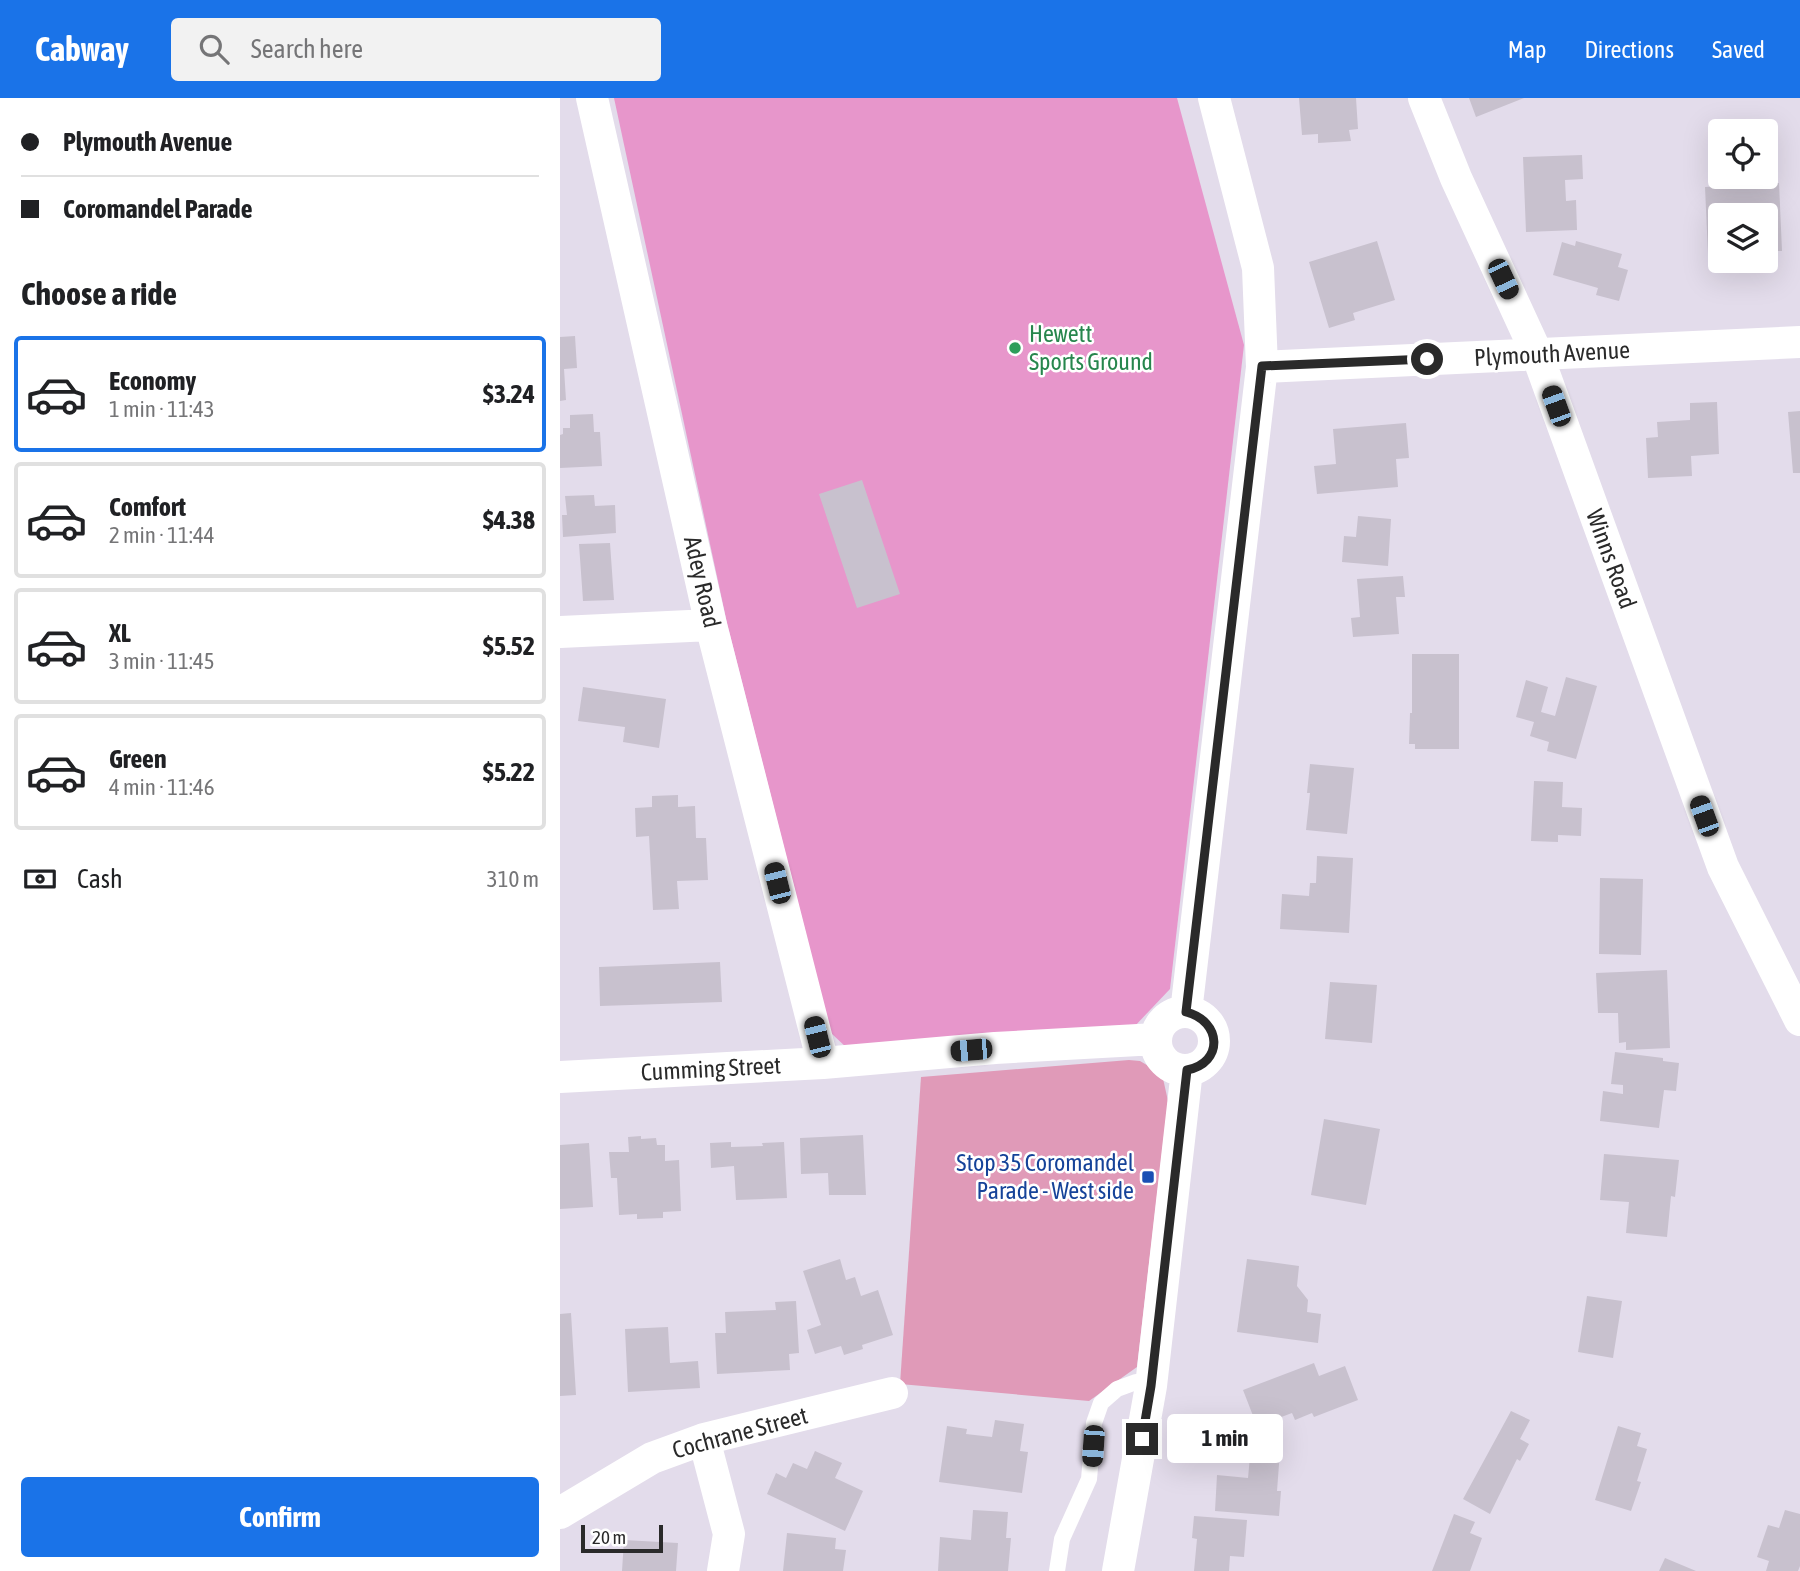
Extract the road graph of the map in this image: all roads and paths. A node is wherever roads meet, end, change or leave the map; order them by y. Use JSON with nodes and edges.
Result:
{"nodes":[{"id":1,"x":592,"y":98,"type":"edge"},
{"id":2,"x":1214,"y":98,"type":"edge"},
{"id":3,"x":1424,"y":98,"type":"edge"},
{"id":4,"x":1800,"y":342,"type":"edge"},
{"id":5,"x":1537,"y":354,"type":"junction"},
{"id":6,"x":1262,"y":366,"type":"junction"},
{"id":7,"x":711,"y":625,"type":"junction"},
{"id":8,"x":560,"y":632,"type":"edge"},
{"id":9,"x":1186,"y":1012,"type":"junction"},
{"id":10,"x":1800,"y":1020,"type":"edge"},
{"id":11,"x":1156,"y":1039,"type":"junction"},
{"id":12,"x":823,"y":1063,"type":"junction"},
{"id":13,"x":1187,"y":1070,"type":"junction"},
{"id":14,"x":560,"y":1077,"type":"edge"},
{"id":15,"x":1151,"y":1386,"type":"junction"},
{"id":16,"x":892,"y":1393,"type":"dead end"},
{"id":17,"x":704,"y":1439,"type":"junction"},
{"id":18,"x":560,"y":1513,"type":"edge"},
{"id":19,"x":723,"y":1571,"type":"edge"},
{"id":20,"x":1057,"y":1571,"type":"edge"},
{"id":21,"x":1118,"y":1571,"type":"edge"}],
"edges":[{"from":1,"to":7,"type":"street","name":"Adey Road"},
{"from":2,"to":6,"type":"street"},
{"from":3,"to":5,"type":"street","name":"Winns Road"},
{"from":4,"to":5,"type":"street","name":"Plymouth Avenue"},
{"from":5,"to":6,"type":"street","name":"Plymouth Avenue"},
{"from":5,"to":10,"type":"street","name":"Winns Road"},
{"from":6,"to":9,"type":"street"},
{"from":7,"to":8,"type":"street"},
{"from":7,"to":12,"type":"street","name":"Adey Road"},
{"from":9,"to":11,"type":"street"},
{"from":9,"to":13,"type":"street"},
{"from":11,"to":12,"type":"street","name":"Cumming Street"},
{"from":11,"to":13,"type":"street"},
{"from":12,"to":14,"type":"street","name":"Cumming Street"},
{"from":13,"to":15,"type":"street"},
{"from":15,"to":20,"type":"lane"},
{"from":15,"to":21,"type":"street"},
{"from":16,"to":17,"type":"street","name":"Cochrane Street"},
{"from":17,"to":18,"type":"street","name":"Cochrane Street"},
{"from":17,"to":19,"type":"street"}]}
